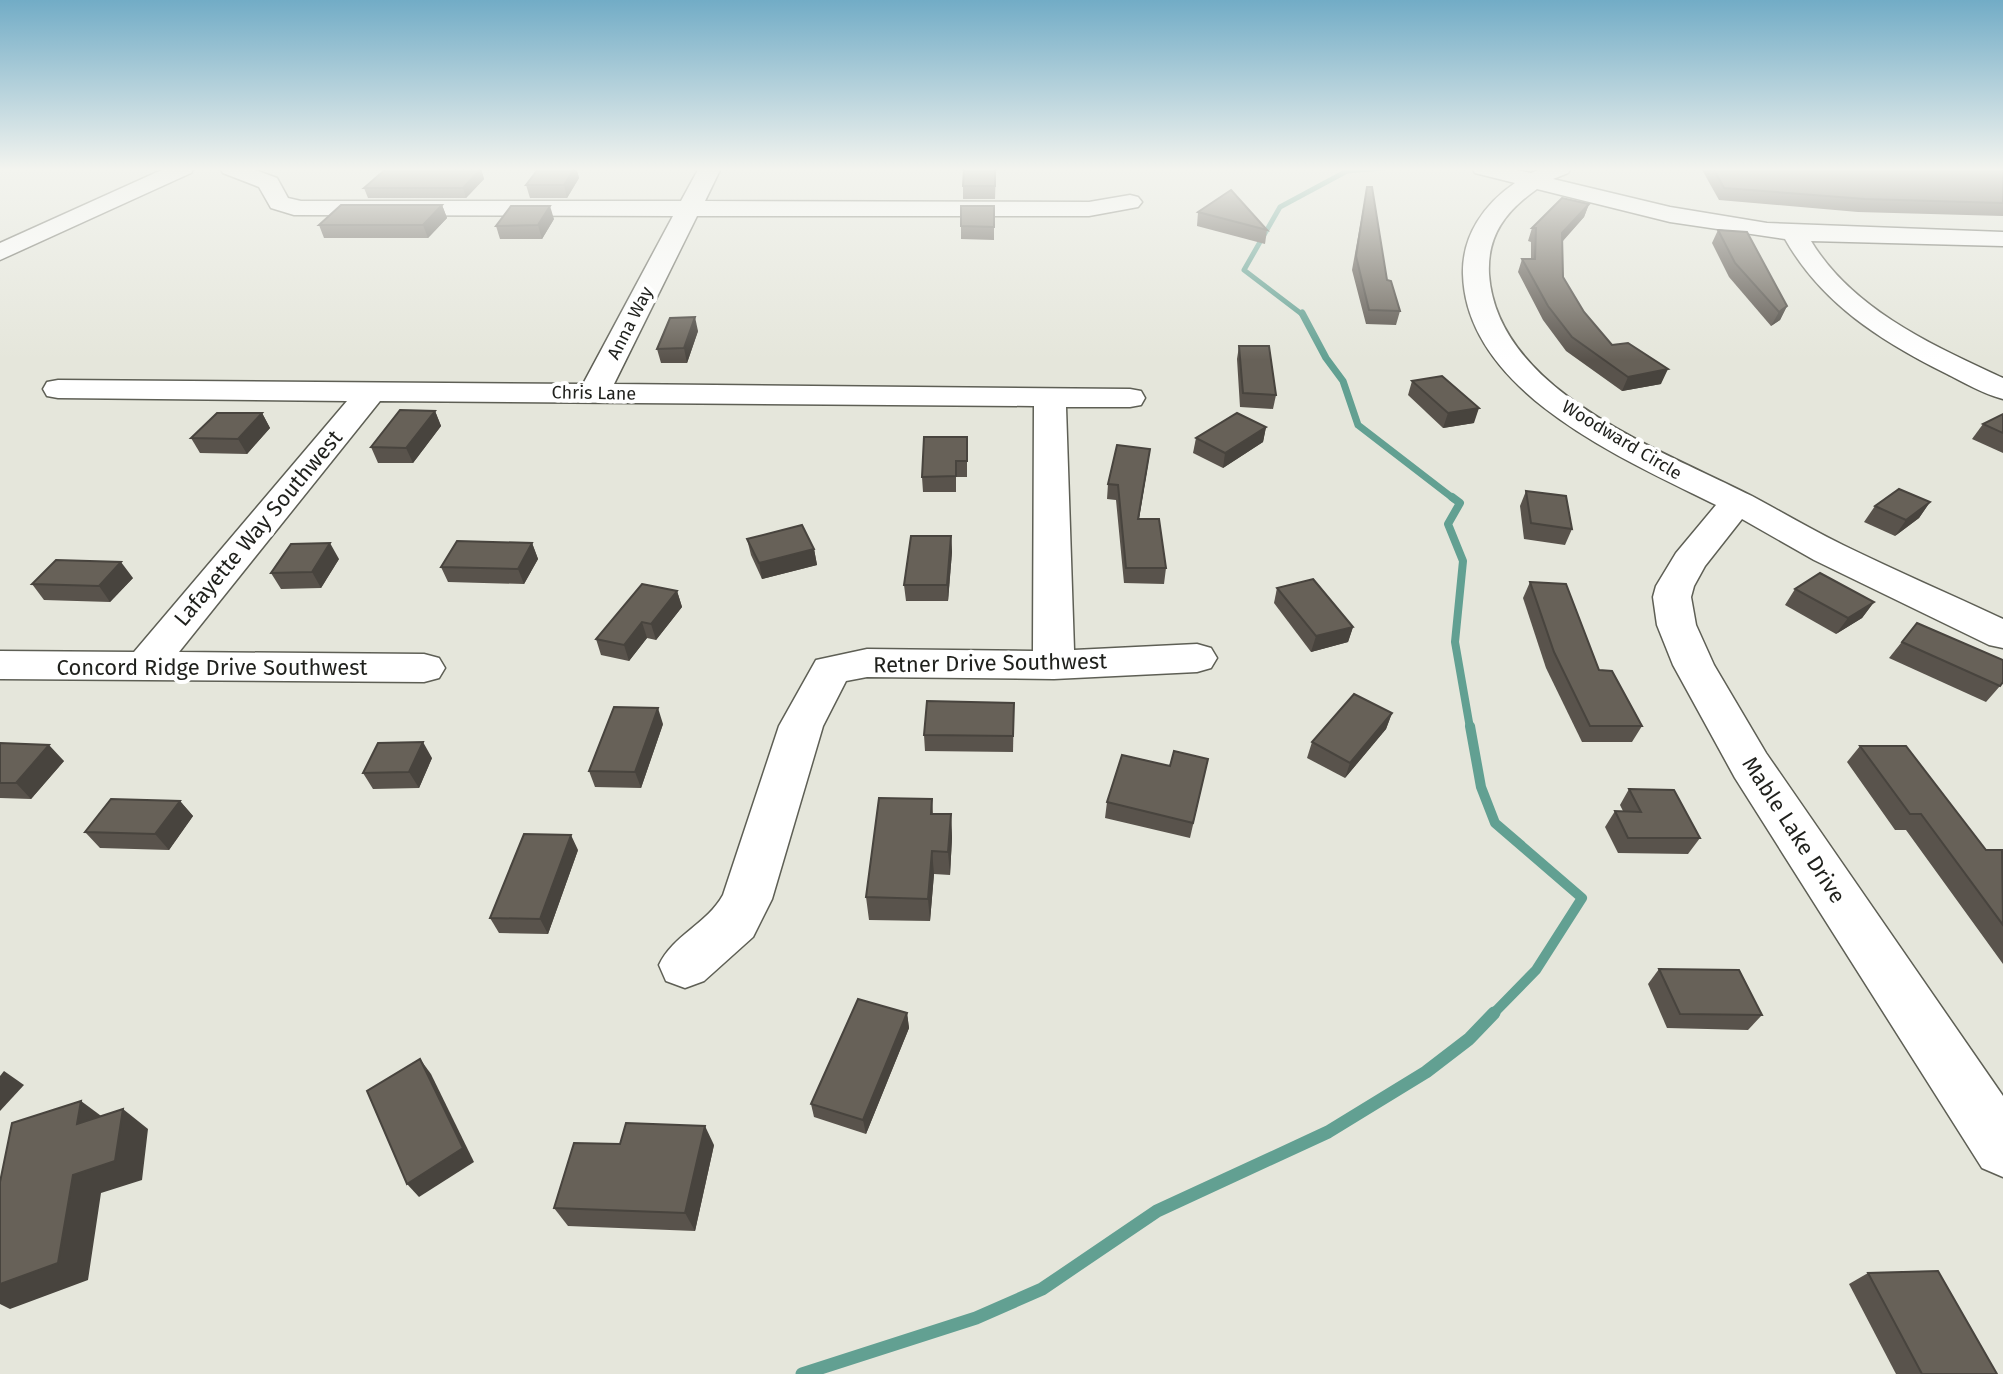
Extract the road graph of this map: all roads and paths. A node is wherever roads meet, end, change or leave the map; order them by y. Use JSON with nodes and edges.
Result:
{"nodes":[{"id":1,"x":43,"y":232,"type":"edge"},
{"id":2,"x":677,"y":232,"type":"edge"},
{"id":3,"x":1485,"y":232,"type":"edge"},
{"id":4,"x":1793,"y":232,"type":"edge"},
{"id":5,"x":1822,"y":232,"type":"edge"},
{"id":6,"x":2003,"y":239,"type":"edge"},
{"id":7,"x":0,"y":252,"type":"edge"},
{"id":8,"x":58,"y":389,"type":"dead end"},
{"id":9,"x":2003,"y":390,"type":"edge"},
{"id":10,"x":372,"y":391,"type":"junction"},
{"id":11,"x":594,"y":393,"type":"junction"},
{"id":12,"x":1050,"y":397,"type":"junction"},
{"id":13,"x":1130,"y":398,"type":"dead end"},
{"id":14,"x":1737,"y":503,"type":"junction"},
{"id":15,"x":2003,"y":635,"type":"edge"},
{"id":16,"x":1197,"y":658,"type":"dead end"},
{"id":17,"x":0,"y":665,"type":"edge"},
{"id":18,"x":1054,"y":665,"type":"junction"},
{"id":19,"x":145,"y":666,"type":"junction"},
{"id":20,"x":424,"y":668,"type":"dead end"},
{"id":21,"x":685,"y":965,"type":"dead end"},
{"id":22,"x":2003,"y":1147,"type":"edge"}],
"edges":[{"from":1,"to":7,"type":"street"},
{"from":2,"to":11,"type":"street","name":"Anna Way"},
{"from":3,"to":14,"type":"street","name":"Woodward Circle"},
{"from":4,"to":9,"type":"street"},
{"from":5,"to":6,"type":"street"},
{"from":8,"to":10,"type":"street","name":"Chris Lane"},
{"from":10,"to":11,"type":"street","name":"Chris Lane"},
{"from":10,"to":19,"type":"street","name":"Lafayette Way Southwest"},
{"from":11,"to":12,"type":"street","name":"Chris Lane"},
{"from":12,"to":13,"type":"street","name":"Chris Lane"},
{"from":12,"to":18,"type":"street"},
{"from":14,"to":15,"type":"street","name":"Woodward Circle"},
{"from":14,"to":22,"type":"street","name":"Mable Lake Drive"},
{"from":16,"to":18,"type":"street","name":"Retner Drive Southwest"},
{"from":17,"to":19,"type":"street","name":"Concord Ridge Drive Southwest"},
{"from":18,"to":21,"type":"street","name":"Retner Drive Southwest"},
{"from":19,"to":20,"type":"street","name":"Concord Ridge Drive Southwest"}]}
